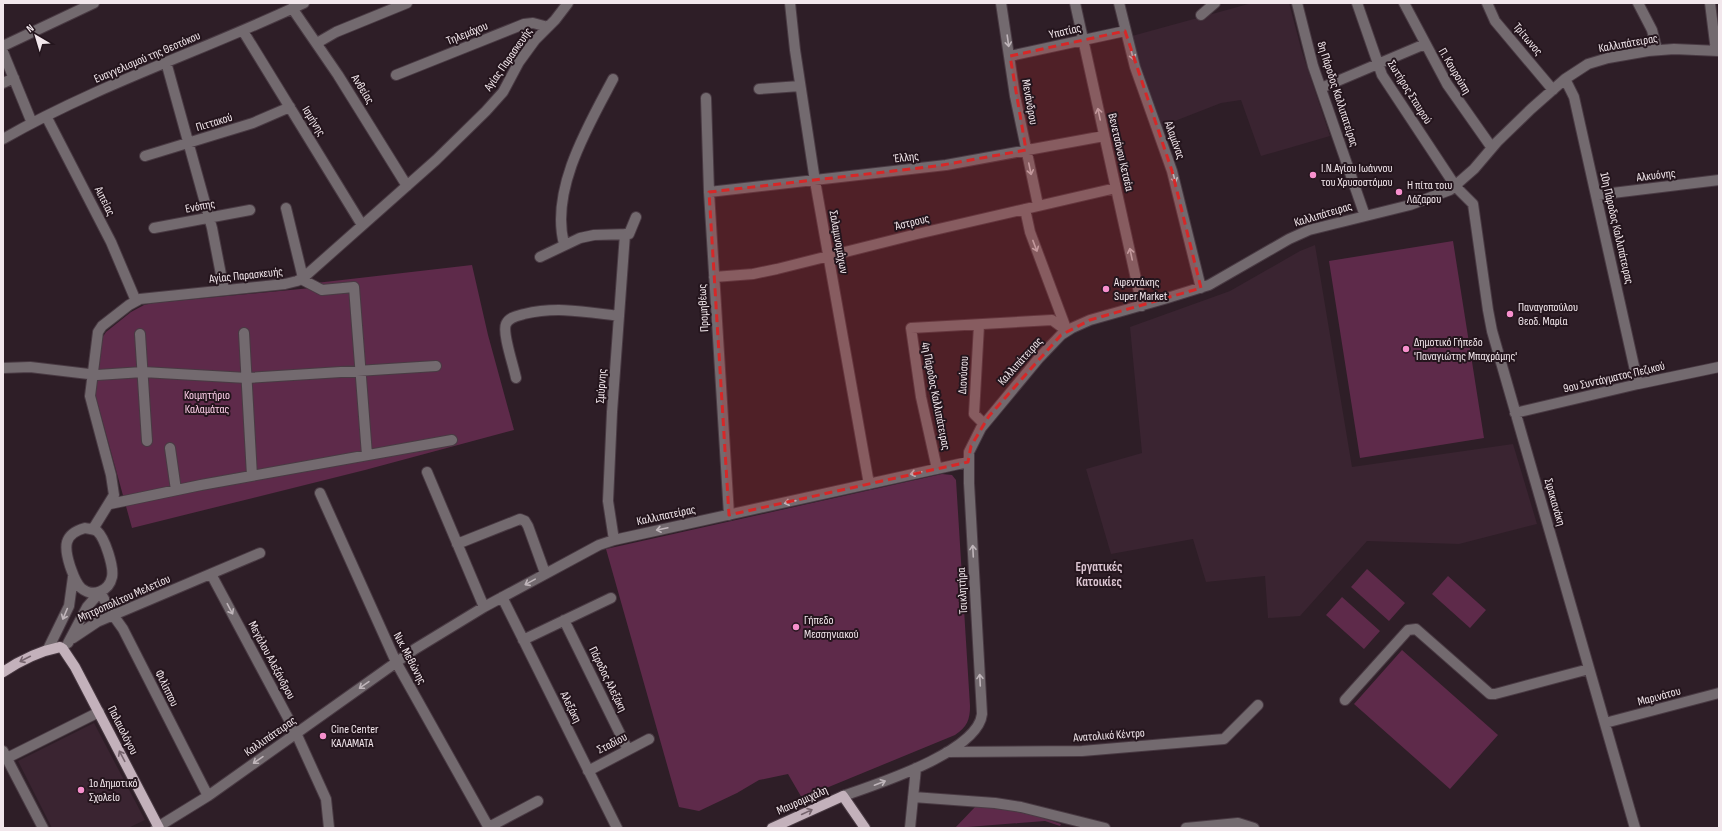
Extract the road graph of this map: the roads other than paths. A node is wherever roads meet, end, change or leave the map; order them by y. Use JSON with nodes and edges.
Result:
{"nodes":[{"id":1,"x":94,"y":3,"type":"edge"},
{"id":2,"x":304,"y":3,"type":"edge"},
{"id":3,"x":407,"y":3,"type":"edge"},
{"id":4,"x":568,"y":3,"type":"edge"},
{"id":5,"x":790,"y":3,"type":"edge"},
{"id":6,"x":1001,"y":3,"type":"edge"},
{"id":7,"x":1075,"y":3,"type":"edge"},
{"id":8,"x":1119,"y":3,"type":"edge"},
{"id":9,"x":1216,"y":3,"type":"edge"},
{"id":10,"x":1297,"y":3,"type":"edge"},
{"id":11,"x":1357,"y":3,"type":"edge"},
{"id":12,"x":1404,"y":3,"type":"edge"},
{"id":13,"x":1487,"y":3,"type":"edge"},
{"id":14,"x":1638,"y":3,"type":"edge"},
{"id":15,"x":1710,"y":3,"type":"edge"},
{"id":16,"x":82,"y":5,"type":"edge"},
{"id":17,"x":292,"y":8,"type":"junction"},
{"id":18,"x":1201,"y":15,"type":"dead end"},
{"id":19,"x":548,"y":27,"type":"junction"},
{"id":20,"x":243,"y":31,"type":"junction"},
{"id":21,"x":1125,"y":31,"type":"junction"},
{"id":22,"x":1083,"y":40,"type":"junction"},
{"id":23,"x":317,"y":43,"type":"junction"},
{"id":24,"x":1425,"y":44,"type":"junction"},
{"id":25,"x":3,"y":46,"type":"edge"},
{"id":26,"x":1656,"y":50,"type":"junction"},
{"id":27,"x":1718,"y":51,"type":"edge"},
{"id":28,"x":3,"y":52,"type":"edge"},
{"id":29,"x":1010,"y":56,"type":"junction"},
{"id":30,"x":166,"y":62,"type":"junction"},
{"id":31,"x":1377,"y":65,"type":"junction"},
{"id":32,"x":396,"y":76,"type":"dead end"},
{"id":33,"x":14,"y":78,"type":"junction"},
{"id":34,"x":613,"y":79,"type":"dead end"},
{"id":35,"x":1564,"y":79,"type":"junction"},
{"id":36,"x":3,"y":83,"type":"edge"},
{"id":37,"x":800,"y":86,"type":"junction"},
{"id":38,"x":1321,"y":88,"type":"junction"},
{"id":39,"x":759,"y":89,"type":"dead end"},
{"id":40,"x":1553,"y":90,"type":"junction"},
{"id":41,"x":706,"y":98,"type":"dead end"},
{"id":42,"x":290,"y":107,"type":"junction"},
{"id":43,"x":46,"y":116,"type":"junction"},
{"id":44,"x":32,"y":123,"type":"junction"},
{"id":45,"x":1104,"y":136,"type":"junction"},
{"id":46,"x":3,"y":139,"type":"edge"},
{"id":47,"x":189,"y":143,"type":"junction"},
{"id":48,"x":1492,"y":148,"type":"junction"},
{"id":49,"x":1026,"y":150,"type":"junction"},
{"id":50,"x":145,"y":156,"type":"dead end"},
{"id":51,"x":1719,"y":180,"type":"edge"},
{"id":52,"x":815,"y":181,"type":"junction"},
{"id":53,"x":407,"y":186,"type":"junction"},
{"id":54,"x":1456,"y":187,"type":"junction"},
{"id":55,"x":1116,"y":188,"type":"junction"},
{"id":56,"x":709,"y":192,"type":"junction"},
{"id":57,"x":1596,"y":195,"type":"junction"},
{"id":58,"x":1038,"y":206,"type":"junction"},
{"id":59,"x":286,"y":208,"type":"dead end"},
{"id":60,"x":1025,"y":209,"type":"junction"},
{"id":61,"x":250,"y":210,"type":"dead end"},
{"id":62,"x":1365,"y":216,"type":"junction"},
{"id":63,"x":209,"y":217,"type":"junction"},
{"id":64,"x":636,"y":217,"type":"dead end"},
{"id":65,"x":362,"y":225,"type":"junction"},
{"id":66,"x":154,"y":228,"type":"dead end"},
{"id":67,"x":625,"y":234,"type":"junction"},
{"id":68,"x":564,"y":244,"type":"junction"},
{"id":69,"x":828,"y":256,"type":"junction"},
{"id":70,"x":540,"y":257,"type":"dead end"},
{"id":71,"x":714,"y":277,"type":"junction"},
{"id":72,"x":302,"y":278,"type":"junction"},
{"id":73,"x":1201,"y":288,"type":"junction"},
{"id":74,"x":224,"y":290,"type":"junction"},
{"id":75,"x":136,"y":301,"type":"junction"},
{"id":76,"x":1142,"y":306,"type":"junction"},
{"id":77,"x":619,"y":316,"type":"junction"},
{"id":78,"x":979,"y":325,"type":"junction"},
{"id":79,"x":1067,"y":331,"type":"junction"},
{"id":80,"x":244,"y":333,"type":"dead end"},
{"id":81,"x":140,"y":334,"type":"dead end"},
{"id":82,"x":436,"y":366,"type":"dead end"},
{"id":83,"x":1719,"y":367,"type":"edge"},
{"id":84,"x":3,"y":368,"type":"edge"},
{"id":85,"x":361,"y":371,"type":"junction"},
{"id":86,"x":144,"y":372,"type":"junction"},
{"id":87,"x":92,"y":374,"type":"junction"},
{"id":88,"x":247,"y":378,"type":"junction"},
{"id":89,"x":516,"y":378,"type":"dead end"},
{"id":90,"x":1638,"y":384,"type":"junction"},
{"id":91,"x":1515,"y":413,"type":"junction"},
{"id":92,"x":984,"y":424,"type":"junction"},
{"id":93,"x":452,"y":440,"type":"dead end"},
{"id":94,"x":147,"y":441,"type":"dead end"},
{"id":95,"x":170,"y":448,"type":"dead end"},
{"id":96,"x":367,"y":455,"type":"junction"},
{"id":97,"x":968,"y":462,"type":"junction"},
{"id":98,"x":937,"y":469,"type":"junction"},
{"id":99,"x":427,"y":472,"type":"dead end"},
{"id":100,"x":252,"y":476,"type":"junction"},
{"id":101,"x":869,"y":484,"type":"junction"},
{"id":102,"x":176,"y":490,"type":"junction"},
{"id":103,"x":320,"y":493,"type":"dead end"},
{"id":104,"x":110,"y":504,"type":"junction"},
{"id":105,"x":729,"y":516,"type":"junction"},
{"id":106,"x":93,"y":529,"type":"junction"},
{"id":107,"x":614,"y":540,"type":"junction"},
{"id":108,"x":457,"y":544,"type":"junction"},
{"id":109,"x":260,"y":553,"type":"dead end"},
{"id":110,"x":546,"y":573,"type":"junction"},
{"id":111,"x":211,"y":574,"type":"junction"},
{"id":112,"x":74,"y":577,"type":"junction"},
{"id":113,"x":100,"y":592,"type":"junction"},
{"id":114,"x":502,"y":597,"type":"junction"},
{"id":115,"x":611,"y":598,"type":"dead end"},
{"id":116,"x":484,"y":607,"type":"junction"},
{"id":117,"x":113,"y":615,"type":"junction"},
{"id":118,"x":564,"y":620,"type":"junction"},
{"id":119,"x":523,"y":640,"type":"junction"},
{"id":120,"x":64,"y":645,"type":"junction"},
{"id":121,"x":48,"y":649,"type":"junction"},
{"id":122,"x":396,"y":662,"type":"junction"},
{"id":123,"x":1589,"y":669,"type":"junction"},
{"id":124,"x":3,"y":672,"type":"edge"},
{"id":125,"x":1719,"y":693,"type":"edge"},
{"id":126,"x":1345,"y":700,"type":"dead end"},
{"id":127,"x":1258,"y":705,"type":"dead end"},
{"id":128,"x":99,"y":712,"type":"junction"},
{"id":129,"x":1605,"y":723,"type":"junction"},
{"id":130,"x":296,"y":733,"type":"junction"},
{"id":131,"x":649,"y":739,"type":"dead end"},
{"id":132,"x":628,"y":750,"type":"junction"},
{"id":133,"x":947,"y":752,"type":"junction"},
{"id":134,"x":5,"y":755,"type":"edge"},
{"id":135,"x":916,"y":768,"type":"junction"},
{"id":136,"x":588,"y":771,"type":"junction"},
{"id":137,"x":208,"y":796,"type":"junction"},
{"id":138,"x":843,"y":796,"type":"junction"},
{"id":139,"x":913,"y":797,"type":"junction"},
{"id":140,"x":538,"y":801,"type":"dead end"},
{"id":141,"x":43,"y":828,"type":"edge"},
{"id":142,"x":158,"y":828,"type":"edge"},
{"id":143,"x":329,"y":828,"type":"edge"},
{"id":144,"x":489,"y":828,"type":"edge"},
{"id":145,"x":617,"y":828,"type":"edge"},
{"id":146,"x":772,"y":828,"type":"edge"},
{"id":147,"x":865,"y":828,"type":"edge"},
{"id":148,"x":910,"y":828,"type":"edge"},
{"id":149,"x":1104,"y":828,"type":"edge"},
{"id":150,"x":1186,"y":828,"type":"edge"},
{"id":151,"x":1254,"y":828,"type":"edge"},
{"id":152,"x":1634,"y":828,"type":"edge"}],
"edges":[{"from":1,"to":16,"type":"street"},
{"from":2,"to":17,"type":"street","name":"Ευαγγελισμού της Θεοτόκου"},
{"from":3,"to":23,"type":"street"},
{"from":4,"to":19,"type":"street","name":"Αγίας Παρασκευής"},
{"from":5,"to":37,"type":"street","name":"Σαλαμινομάχων"},
{"from":6,"to":29,"type":"street","name":"Μενάνδρου","one_way":true},
{"from":7,"to":22,"type":"street","name":"Βενετσάνου Κετσέα"},
{"from":8,"to":21,"type":"street","name":"Αλαμάνας"},
{"from":9,"to":18,"type":"street"},
{"from":10,"to":38,"type":"street","name":"8η Πάροδος Καλλιπατείρας"},
{"from":11,"to":31,"type":"street","name":"Σωτήρος Σταυρού"},
{"from":12,"to":24,"type":"street","name":"Π. Κουρούπη"},
{"from":13,"to":40,"type":"street","name":"Τρίτωνος"},
{"from":14,"to":26,"type":"street"},
{"from":15,"to":27,"type":"street"},
{"from":16,"to":25,"type":"street"},
{"from":17,"to":20,"type":"street","name":"Ευαγγελισμού της Θεοτόκου"},
{"from":17,"to":23,"type":"street","name":"Ανθείας"},
{"from":19,"to":32,"type":"street","name":"Τηλεμάχου"},
{"from":19,"to":53,"type":"street","name":"Αγίας Παρασκευής"},
{"from":20,"to":30,"type":"street","name":"Ευαγγελισμού της Θεοτόκου"},
{"from":20,"to":42,"type":"street","name":"Ισμήνης"},
{"from":21,"to":22,"type":"street","name":"Υπατίας"},
{"from":21,"to":73,"type":"street","name":"Αλαμάνας","one_way":true},
{"from":22,"to":29,"type":"street","name":"Υπατίας"},
{"from":45,"to":22,"type":"street","name":"Βενετσάνου Κετσέα","one_way":true},
{"from":23,"to":53,"type":"street","name":"Ανθείας"},
{"from":24,"to":31,"type":"street"},
{"from":24,"to":48,"type":"street","name":"Π. Κουρούπη"},
{"from":26,"to":27,"type":"street","name":"Καλλιπάτειρας"},
{"from":26,"to":35,"type":"street","name":"Καλλιπάτειρας"},
{"from":28,"to":33,"type":"street"},
{"from":29,"to":49,"type":"street","name":"Μενάνδρου"},
{"from":30,"to":43,"type":"street","name":"Ευαγγελισμού της Θεοτόκου"},
{"from":30,"to":47,"type":"street"},
{"from":31,"to":38,"type":"street"},
{"from":31,"to":54,"type":"street","name":"Σωτήρος Σταυρού"},
{"from":33,"to":36,"type":"street"},
{"from":33,"to":44,"type":"street"},
{"from":34,"to":68,"type":"street"},
{"from":35,"to":40,"type":"street","name":"Καλλιπάτειρας"},
{"from":35,"to":57,"type":"street","name":"10η Πάροδος Καλλιπάτειρας"},
{"from":37,"to":39,"type":"street"},
{"from":37,"to":52,"type":"street","name":"Σαλαμινομάχων"},
{"from":38,"to":62,"type":"street","name":"8η Πάροδος Καλλιπατείρας"},
{"from":40,"to":48,"type":"street","name":"Καλλιπάτειρας"},
{"from":41,"to":56,"type":"street","name":"Προμηθέως"},
{"from":42,"to":47,"type":"street","name":"Πιττακού"},
{"from":42,"to":65,"type":"street","name":"Ισμήνης"},
{"from":43,"to":44,"type":"street","name":"Ευαγγελισμού της Θεοτόκου"},
{"from":43,"to":75,"type":"street","name":"Αιπείας"},
{"from":44,"to":46,"type":"street","name":"Ευαγγελισμού της Θεοτόκου"},
{"from":45,"to":49,"type":"street","name":"Έλλης"},
{"from":45,"to":55,"type":"street","name":"Βενετσάνου Κετσέα"},
{"from":47,"to":50,"type":"street","name":"Πιττακού"},
{"from":47,"to":63,"type":"street"},
{"from":48,"to":54,"type":"street","name":"Καλλιπάτειρας"},
{"from":49,"to":52,"type":"street","name":"Έλλης"},
{"from":49,"to":58,"type":"street","name":"Μενάνδρου","one_way":true},
{"from":51,"to":57,"type":"street","name":"Αλκυόνης"},
{"from":52,"to":56,"type":"street","name":"Έλλης"},
{"from":52,"to":69,"type":"street","name":"Σαλαμινομάχων"},
{"from":53,"to":65,"type":"street","name":"Αγίας Παρασκευής"},
{"from":54,"to":62,"type":"street","name":"Καλλιπάτειρας"},
{"from":54,"to":91,"type":"street","name":"Σφακιανάκη"},
{"from":55,"to":58,"type":"street","name":"Άστρους"},
{"from":76,"to":55,"type":"street","name":"Βενετσάνου Κετσέα","one_way":true},
{"from":56,"to":71,"type":"street","name":"Προμηθέως"},
{"from":57,"to":90,"type":"street","name":"10η Πάροδος Καλλιπάτειρας"},
{"from":58,"to":60,"type":"street","name":"Άστρους"},
{"from":59,"to":72,"type":"street"},
{"from":60,"to":69,"type":"street","name":"Άστρους"},
{"from":60,"to":79,"type":"street","one_way":true},
{"from":61,"to":63,"type":"street","name":"Ενόπης"},
{"from":62,"to":73,"type":"street","name":"Καλλιπάτειρας"},
{"from":63,"to":66,"type":"street","name":"Ενόπης"},
{"from":63,"to":74,"type":"street"},
{"from":64,"to":67,"type":"street"},
{"from":65,"to":72,"type":"street","name":"Αγίας Παρασκευής"},
{"from":67,"to":68,"type":"street"},
{"from":67,"to":77,"type":"street","name":"Σμύρνης"},
{"from":68,"to":70,"type":"street"},
{"from":69,"to":71,"type":"street","name":"Άστρους"},
{"from":69,"to":101,"type":"street","name":"Σαλαμινομάχων"},
{"from":71,"to":105,"type":"street","name":"Προμηθέως"},
{"from":72,"to":74,"type":"street","name":"Αγίας Παρασκευής"},
{"from":72,"to":85,"type":"street"},
{"from":73,"to":76,"type":"street","name":"Καλλιπάτειρας"},
{"from":74,"to":75,"type":"street","name":"Αγίας Παρασκευής"},
{"from":75,"to":87,"type":"street"},
{"from":76,"to":79,"type":"street","name":"Καλλιπάτειρας"},
{"from":77,"to":89,"type":"street"},
{"from":77,"to":107,"type":"street","name":"Σμύρνης"},
{"from":78,"to":79,"type":"street"},
{"from":78,"to":92,"type":"street","name":"Διονύσου"},
{"from":78,"to":98,"type":"street","name":"4η Πάροδος Καλλιπάτειρας"},
{"from":79,"to":92,"type":"street","name":"Καλλιπάτειρας"},
{"from":80,"to":88,"type":"street"},
{"from":81,"to":86,"type":"street"},
{"from":82,"to":85,"type":"street"},
{"from":83,"to":90,"type":"street","name":"9ου Συντάγματος Πεζικού"},
{"from":84,"to":87,"type":"street"},
{"from":85,"to":88,"type":"street"},
{"from":85,"to":96,"type":"street"},
{"from":86,"to":87,"type":"street"},
{"from":86,"to":88,"type":"street"},
{"from":86,"to":94,"type":"street"},
{"from":87,"to":104,"type":"street"},
{"from":88,"to":100,"type":"street"},
{"from":90,"to":91,"type":"street","name":"9ου Συντάγματος Πεζικού"},
{"from":91,"to":123,"type":"street","name":"Σφακιανάκη"},
{"from":92,"to":97,"type":"street","name":"Καλλιπάτειρας"},
{"from":93,"to":96,"type":"street"},
{"from":95,"to":102,"type":"street"},
{"from":96,"to":100,"type":"street"},
{"from":97,"to":98,"type":"street","name":"Καλλιπατείρας"},
{"from":133,"to":97,"type":"street","name":"Τσικλητήρα","one_way":true},
{"from":98,"to":101,"type":"street","name":"Καλλιπατείρας","one_way":true},
{"from":99,"to":108,"type":"street"},
{"from":100,"to":102,"type":"street"},
{"from":101,"to":105,"type":"street","name":"Καλλιπατείρας","one_way":true},
{"from":102,"to":104,"type":"street"},
{"from":103,"to":122,"type":"street","name":"Νικ. Μεθώνης"},
{"from":104,"to":106,"type":"street"},
{"from":105,"to":107,"type":"street","name":"Καλλιπατείρας","one_way":true},
{"from":106,"to":112,"type":"street"},
{"from":106,"to":113,"type":"street"},
{"from":107,"to":110,"type":"street","name":"Καλλιπατείρας"},
{"from":108,"to":110,"type":"street"},
{"from":108,"to":116,"type":"street"},
{"from":109,"to":111,"type":"street","name":"Μητροπολίτου Μελετίου"},
{"from":110,"to":114,"type":"street","name":"Καλλιπατείρας","one_way":true},
{"from":111,"to":117,"type":"street","name":"Μητροπολίτου Μελετίου"},
{"from":111,"to":130,"type":"street","name":"Μεγάλου Αλεξάνδρου","one_way":true},
{"from":112,"to":113,"type":"street"},
{"from":112,"to":121,"type":"street","one_way":true},
{"from":113,"to":117,"type":"street","name":"Φιλίππου"},
{"from":113,"to":120,"type":"street"},
{"from":114,"to":116,"type":"street","name":"Καλλιπατείρας"},
{"from":114,"to":119,"type":"street","name":"Αλεξάκη"},
{"from":115,"to":118,"type":"street"},
{"from":116,"to":122,"type":"street","name":"Καλλιπατείρας"},
{"from":117,"to":120,"type":"street","name":"Μητροπολίτου Μελετίου"},
{"from":117,"to":137,"type":"street","name":"Φιλίππου"},
{"from":118,"to":119,"type":"street"},
{"from":118,"to":132,"type":"street","name":"Πάροδος Αλεξάκη"},
{"from":119,"to":136,"type":"street","name":"Αλεξάκη"},
{"from":120,"to":121,"type":"main road"},
{"from":120,"to":128,"type":"main road","name":"Παλαιολόγου"},
{"from":121,"to":124,"type":"main road","one_way":true},
{"from":122,"to":130,"type":"street","name":"Καλλιπάτειρας","one_way":true},
{"from":122,"to":144,"type":"street","name":"Νικ. Μεθώνης"},
{"from":123,"to":126,"type":"street"},
{"from":123,"to":129,"type":"street","name":"Σφακιανάκη"},
{"from":125,"to":129,"type":"street","name":"Μαρινάτου"},
{"from":127,"to":133,"type":"street","name":"Ανατολικό Κέντρο"},
{"from":128,"to":134,"type":"street"},
{"from":142,"to":128,"type":"main road","name":"Παλαιολόγου","one_way":true},
{"from":129,"to":152,"type":"street","name":"Σφακιανάκη"},
{"from":130,"to":137,"type":"street","name":"Καλλιπάτειρας","one_way":true},
{"from":130,"to":143,"type":"street","name":"Μεγάλου Αλεξάνδρου"},
{"from":131,"to":132,"type":"street","name":"Σταδίου"},
{"from":132,"to":136,"type":"street","name":"Σταδίου"},
{"from":133,"to":135,"type":"street"},
{"from":134,"to":141,"type":"street"},
{"from":138,"to":135,"type":"street","one_way":true},
{"from":135,"to":139,"type":"street"},
{"from":136,"to":145,"type":"street","name":"Αλεξάκη"},
{"from":137,"to":142,"type":"street","name":"Καλλιπάτειρας"},
{"from":146,"to":138,"type":"main road","name":"Μαυρομιχάλη","one_way":true},
{"from":138,"to":147,"type":"main road"},
{"from":139,"to":148,"type":"street"},
{"from":139,"to":149,"type":"street"},
{"from":140,"to":144,"type":"street"},
{"from":150,"to":151,"type":"street"}]}
